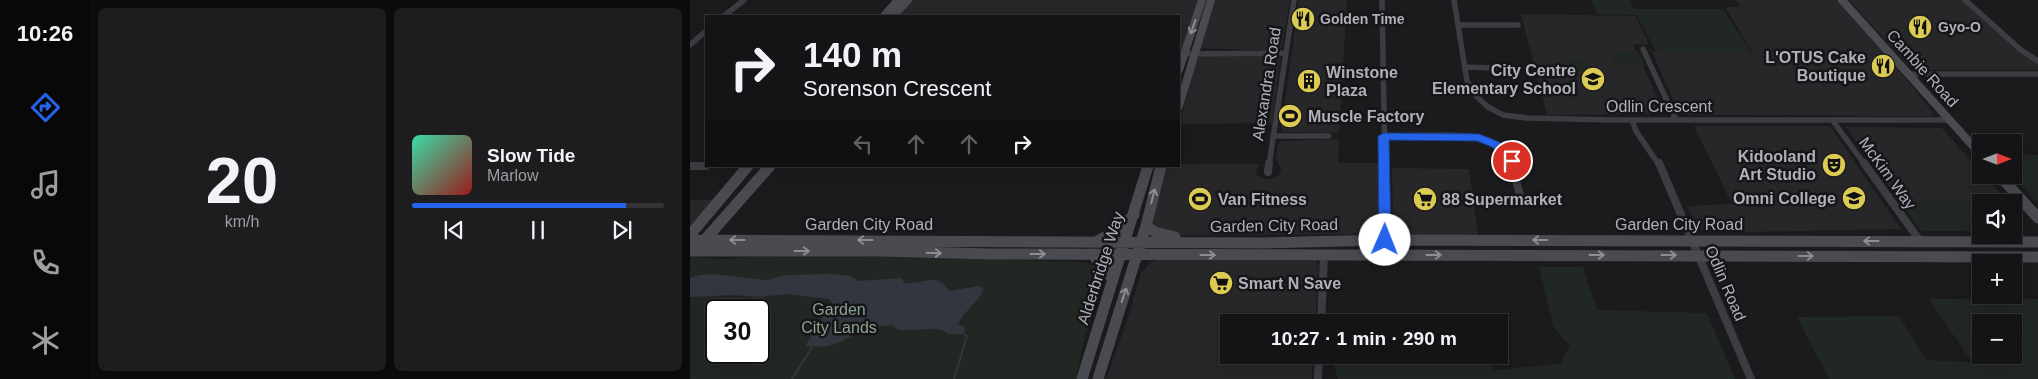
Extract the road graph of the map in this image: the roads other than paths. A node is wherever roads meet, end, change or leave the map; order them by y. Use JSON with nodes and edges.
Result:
{"nodes":[{"id":1,"x":744,"y":0,"type":"edge"},
{"id":2,"x":898,"y":0,"type":"edge"},
{"id":3,"x":908,"y":0,"type":"edge"},
{"id":4,"x":1202,"y":0,"type":"edge"},
{"id":5,"x":1211,"y":0,"type":"edge"},
{"id":6,"x":1294,"y":0,"type":"edge"},
{"id":7,"x":1382,"y":0,"type":"edge"},
{"id":8,"x":1454,"y":0,"type":"edge"},
{"id":9,"x":1842,"y":0,"type":"edge"},
{"id":10,"x":1965,"y":0,"type":"edge"},
{"id":11,"x":725,"y":15,"type":"edge"},
{"id":12,"x":885,"y":15,"type":"edge"},
{"id":13,"x":895,"y":15,"type":"edge"},
{"id":14,"x":1459,"y":25,"type":"junction"},
{"id":15,"x":1518,"y":25,"type":"dead end"},
{"id":16,"x":705,"y":32,"type":"edge"},
{"id":17,"x":690,"y":45,"type":"edge"},
{"id":18,"x":1644,"y":49,"type":"dead end"},
{"id":19,"x":1195,"y":52,"type":"junction"},
{"id":20,"x":1286,"y":53,"type":"junction"},
{"id":21,"x":1182,"y":54,"type":"edge"},
{"id":22,"x":2038,"y":61,"type":"edge"},
{"id":23,"x":1465,"y":67,"type":"junction"},
{"id":24,"x":1495,"y":68,"type":"dead end"},
{"id":25,"x":1909,"y":74,"type":"junction"},
{"id":26,"x":2038,"y":74,"type":"edge"},
{"id":27,"x":1180,"y":103,"type":"edge"},
{"id":28,"x":1632,"y":120,"type":"junction"},
{"id":29,"x":1676,"y":120,"type":"junction"},
{"id":30,"x":1833,"y":120,"type":"junction"},
{"id":31,"x":1949,"y":120,"type":"junction"},
{"id":32,"x":1273,"y":136,"type":"junction"},
{"id":33,"x":1329,"y":136,"type":"dead end"},
{"id":34,"x":1384,"y":136,"type":"junction"},
{"id":35,"x":1972,"y":145,"type":"edge"},
{"id":36,"x":690,"y":166,"type":"edge"},
{"id":37,"x":705,"y":166,"type":"edge"},
{"id":38,"x":747,"y":167,"type":"edge"},
{"id":39,"x":769,"y":167,"type":"edge"},
{"id":40,"x":1148,"y":167,"type":"edge"},
{"id":41,"x":1161,"y":167,"type":"edge"},
{"id":42,"x":1268,"y":172,"type":"dead end"},
{"id":43,"x":2007,"y":184,"type":"edge"},
{"id":44,"x":1521,"y":198,"type":"dead end"},
{"id":45,"x":1134,"y":214,"type":"junction"},
{"id":46,"x":2038,"y":218,"type":"edge"},
{"id":47,"x":1146,"y":226,"type":"junction"},
{"id":48,"x":690,"y":235,"type":"edge"},
{"id":49,"x":706,"y":240,"type":"junction"},
{"id":50,"x":1307,"y":240,"type":"junction"},
{"id":51,"x":1385,"y":240,"type":"junction"},
{"id":52,"x":1691,"y":240,"type":"junction"},
{"id":53,"x":1097,"y":241,"type":"junction"},
{"id":54,"x":1920,"y":241,"type":"junction"},
{"id":55,"x":1125,"y":242,"type":"junction"},
{"id":56,"x":1141,"y":242,"type":"junction"},
{"id":57,"x":2038,"y":242,"type":"edge"},
{"id":58,"x":690,"y":247,"type":"edge"},
{"id":59,"x":1092,"y":254,"type":"junction"},
{"id":60,"x":1121,"y":254,"type":"junction"},
{"id":61,"x":1137,"y":254,"type":"junction"},
{"id":62,"x":1324,"y":255,"type":"junction"},
{"id":63,"x":1386,"y":255,"type":"junction"},
{"id":64,"x":1697,"y":255,"type":"junction"},
{"id":65,"x":2038,"y":257,"type":"edge"},
{"id":66,"x":1113,"y":279,"type":"junction"},
{"id":67,"x":1321,"y":314,"type":"edge"},
{"id":68,"x":1319,"y":364,"type":"edge"},
{"id":69,"x":1082,"y":379,"type":"edge"},
{"id":70,"x":1098,"y":379,"type":"edge"},
{"id":71,"x":1318,"y":379,"type":"edge"},
{"id":72,"x":1751,"y":379,"type":"edge"}],
"edges":[{"from":1,"to":11,"type":"street"},
{"from":2,"to":12,"type":"main road"},
{"from":3,"to":13,"type":"main road"},
{"from":4,"to":21,"type":"main road","one_way":true},
{"from":5,"to":19,"type":"main road"},
{"from":6,"to":20,"type":"street","name":"Alexandra Road"},
{"from":7,"to":34,"type":"street"},
{"from":8,"to":14,"type":"street","name":"Odlin Crescent"},
{"from":9,"to":25,"type":"main road","name":"Cambie Road"},
{"from":10,"to":22,"type":"street"},
{"from":14,"to":15,"type":"street"},
{"from":14,"to":23,"type":"street","name":"Odlin Crescent"},
{"from":16,"to":17,"type":"street"},
{"from":18,"to":29,"type":"street"},
{"from":19,"to":20,"type":"street"},
{"from":19,"to":21,"type":"street"},
{"from":19,"to":27,"type":"main road"},
{"from":20,"to":32,"type":"street","name":"Alexandra Road"},
{"from":23,"to":24,"type":"street"},
{"from":23,"to":28,"type":"street","name":"Odlin Crescent"},
{"from":25,"to":26,"type":"street"},
{"from":25,"to":31,"type":"main road","name":"Cambie Road"},
{"from":28,"to":29,"type":"street","name":"Odlin Crescent"},
{"from":28,"to":52,"type":"street","name":"Odlin Road"},
{"from":29,"to":30,"type":"street","name":"Odlin Crescent"},
{"from":30,"to":31,"type":"street","name":"Odlin Crescent"},
{"from":30,"to":54,"type":"street","name":"McKim Way"},
{"from":31,"to":35,"type":"main road","name":"Cambie Road"},
{"from":32,"to":33,"type":"street"},
{"from":32,"to":42,"type":"street","name":"Alexandra Road"},
{"from":34,"to":44,"type":"street"},
{"from":34,"to":51,"type":"street"},
{"from":36,"to":37,"type":"street"},
{"from":38,"to":48,"type":"main road"},
{"from":39,"to":49,"type":"main road"},
{"from":40,"to":45,"type":"main road","name":"Alderbridge Way"},
{"from":47,"to":41,"type":"main road","name":"Alderbridge Way","one_way":true},
{"from":43,"to":46,"type":"main road"},
{"from":45,"to":53,"type":"main road"},
{"from":45,"to":55,"type":"main road","name":"Alderbridge Way"},
{"from":47,"to":50,"type":"main road"},
{"from":47,"to":56,"type":"main road","name":"Alderbridge Way"},
{"from":53,"to":49,"type":"main road","name":"Garden City Road","one_way":true},
{"from":49,"to":58,"type":"main road"},
{"from":50,"to":51,"type":"main road","name":"Garden City Road"},
{"from":50,"to":56,"type":"main road","name":"Garden City Road"},
{"from":52,"to":51,"type":"main road","name":"Garden City Road","one_way":true},
{"from":51,"to":63,"type":"street"},
{"from":54,"to":52,"type":"main road","name":"Garden City Road","one_way":true},
{"from":52,"to":64,"type":"street","name":"Odlin Road"},
{"from":53,"to":55,"type":"main road","name":"Garden City Road"},
{"from":54,"to":57,"type":"main road","name":"Garden City Road"},
{"from":55,"to":56,"type":"main road","name":"Garden City Road"},
{"from":55,"to":60,"type":"main road","name":"Alderbridge Way"},
{"from":56,"to":61,"type":"main road","name":"Alderbridge Way"},
{"from":58,"to":59,"type":"main road","name":"Garden City Road","one_way":true},
{"from":59,"to":60,"type":"main road","name":"Garden City Road"},
{"from":59,"to":66,"type":"main road"},
{"from":60,"to":61,"type":"main road","name":"Garden City Road"},
{"from":60,"to":66,"type":"main road","name":"Alderbridge Way"},
{"from":61,"to":62,"type":"main road","name":"Garden City Road","one_way":true},
{"from":70,"to":61,"type":"main road","name":"Alderbridge Way","one_way":true},
{"from":62,"to":63,"type":"main road","name":"Garden City Road"},
{"from":62,"to":67,"type":"street"},
{"from":63,"to":64,"type":"main road","name":"Garden City Road","one_way":true},
{"from":64,"to":65,"type":"main road","name":"Garden City Road","one_way":true},
{"from":64,"to":72,"type":"street","name":"Odlin Road"},
{"from":66,"to":69,"type":"main road","name":"Alderbridge Way"},
{"from":68,"to":71,"type":"street"}]}
